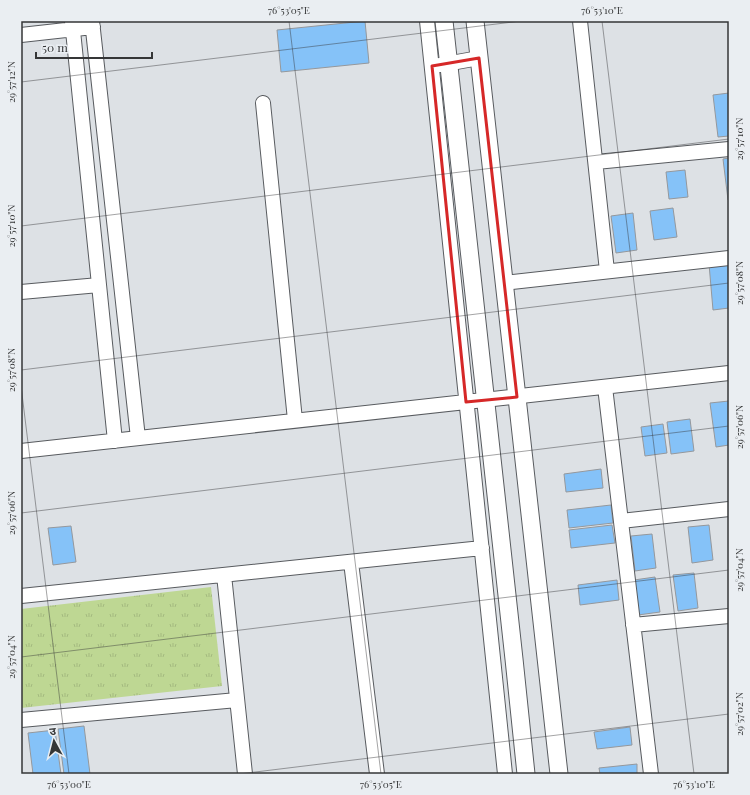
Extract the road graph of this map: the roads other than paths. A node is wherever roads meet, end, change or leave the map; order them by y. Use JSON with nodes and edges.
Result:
{"nodes":[{"id":1,"x":427,"y":21,"type":"edge"},
{"id":2,"x":444,"y":21,"type":"edge"},
{"id":3,"x":474,"y":21,"type":"edge"},
{"id":4,"x":580,"y":21,"type":"edge"},
{"id":5,"x":92,"y":24,"type":"edge"},
{"id":6,"x":72,"y":25,"type":"edge"},
{"id":7,"x":21,"y":35,"type":"edge"},
{"id":8,"x":479,"y":58,"type":"junction"},
{"id":9,"x":449,"y":63,"type":"junction"},
{"id":10,"x":432,"y":66,"type":"junction"},
{"id":11,"x":263,"y":103,"type":"dead end"},
{"id":12,"x":729,"y":149,"type":"edge"},
{"id":13,"x":596,"y":162,"type":"junction"},
{"id":14,"x":729,"y":258,"type":"edge"},
{"id":15,"x":607,"y":272,"type":"junction"},
{"id":16,"x":504,"y":283,"type":"junction"},
{"id":17,"x":99,"y":285,"type":"junction"},
{"id":18,"x":21,"y":292,"type":"edge"},
{"id":19,"x":729,"y":373,"type":"edge"},
{"id":20,"x":605,"y":387,"type":"junction"},
{"id":21,"x":517,"y":397,"type":"junction"},
{"id":22,"x":486,"y":400,"type":"junction"},
{"id":23,"x":466,"y":402,"type":"junction"},
{"id":24,"x":295,"y":420,"type":"junction"},
{"id":25,"x":138,"y":438,"type":"junction"},
{"id":26,"x":115,"y":440,"type":"junction"},
{"id":27,"x":21,"y":451,"type":"edge"},
{"id":28,"x":729,"y":510,"type":"edge"},
{"id":29,"x":621,"y":521,"type":"junction"},
{"id":30,"x":482,"y":548,"type":"junction"},
{"id":31,"x":351,"y":562,"type":"junction"},
{"id":32,"x":224,"y":575,"type":"junction"},
{"id":33,"x":21,"y":596,"type":"edge"},
{"id":34,"x":729,"y":616,"type":"edge"},
{"id":35,"x":633,"y":625,"type":"junction"},
{"id":36,"x":237,"y":700,"type":"junction"},
{"id":37,"x":21,"y":720,"type":"edge"},
{"id":38,"x":245,"y":774,"type":"edge"},
{"id":39,"x":377,"y":774,"type":"edge"},
{"id":40,"x":506,"y":774,"type":"edge"},
{"id":41,"x":526,"y":774,"type":"edge"},
{"id":42,"x":559,"y":774,"type":"edge"},
{"id":43,"x":651,"y":774,"type":"edge"}],
"edges":[{"from":1,"to":10,"type":"street"},
{"from":2,"to":9,"type":"street"},
{"from":3,"to":8,"type":"street"},
{"from":4,"to":13,"type":"street"},
{"from":5,"to":6,"type":"street"},
{"from":5,"to":25,"type":"street"},
{"from":6,"to":7,"type":"street"},
{"from":6,"to":17,"type":"street"},
{"from":8,"to":9,"type":"street"},
{"from":8,"to":16,"type":"street"},
{"from":9,"to":10,"type":"street"},
{"from":9,"to":22,"type":"street"},
{"from":10,"to":23,"type":"street"},
{"from":11,"to":24,"type":"street"},
{"from":12,"to":13,"type":"street"},
{"from":13,"to":15,"type":"street"},
{"from":14,"to":15,"type":"street"},
{"from":15,"to":16,"type":"street"},
{"from":16,"to":21,"type":"street"},
{"from":17,"to":18,"type":"street"},
{"from":17,"to":26,"type":"street"},
{"from":19,"to":20,"type":"street"},
{"from":20,"to":21,"type":"street"},
{"from":20,"to":29,"type":"street"},
{"from":21,"to":22,"type":"street"},
{"from":21,"to":42,"type":"street"},
{"from":22,"to":23,"type":"street"},
{"from":22,"to":41,"type":"street"},
{"from":23,"to":24,"type":"street"},
{"from":23,"to":30,"type":"street"},
{"from":24,"to":25,"type":"street"},
{"from":25,"to":26,"type":"street"},
{"from":26,"to":27,"type":"street"},
{"from":28,"to":29,"type":"street"},
{"from":29,"to":35,"type":"street"},
{"from":30,"to":31,"type":"street"},
{"from":30,"to":40,"type":"street"},
{"from":31,"to":32,"type":"street"},
{"from":31,"to":39,"type":"street"},
{"from":32,"to":33,"type":"street"},
{"from":32,"to":36,"type":"street"},
{"from":34,"to":35,"type":"street"},
{"from":35,"to":43,"type":"street"},
{"from":36,"to":37,"type":"street"},
{"from":36,"to":38,"type":"street"}]}
